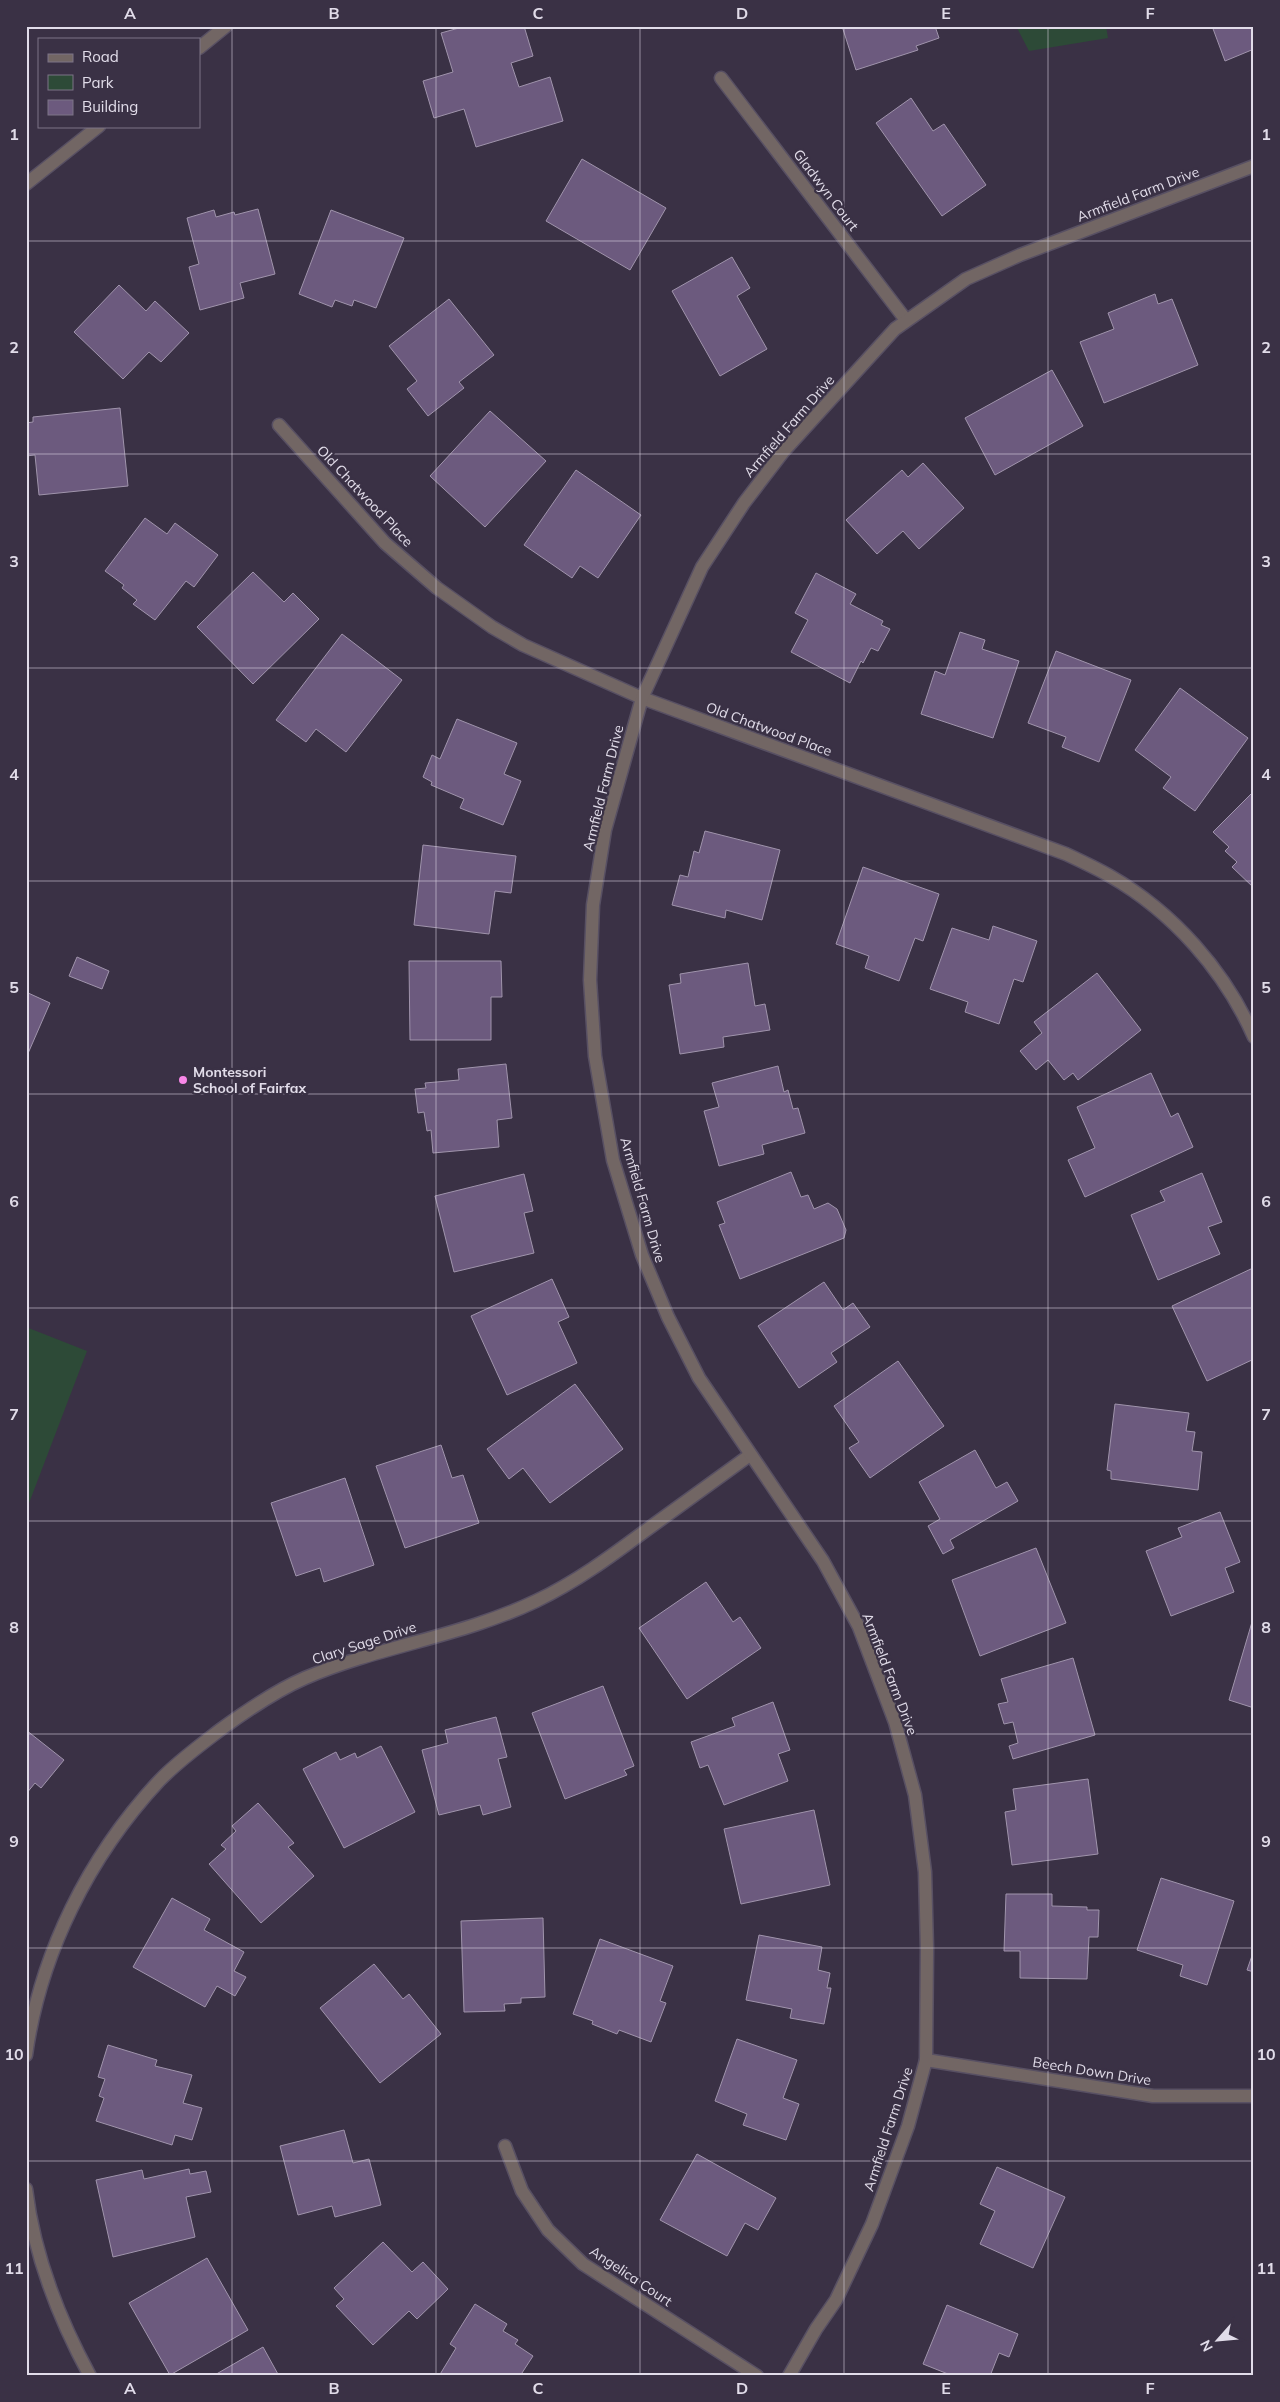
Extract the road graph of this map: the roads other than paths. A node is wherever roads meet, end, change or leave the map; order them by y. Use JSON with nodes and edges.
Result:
{"nodes":[{"id":1,"x":226,"y":26,"type":"edge"},
{"id":2,"x":200,"y":47,"type":"edge"},
{"id":3,"x":721,"y":78,"type":"dead end"},
{"id":4,"x":96,"y":128,"type":"edge"},
{"id":5,"x":1254,"y":166,"type":"edge"},
{"id":6,"x":26,"y":184,"type":"edge"},
{"id":7,"x":906,"y":320,"type":"junction"},
{"id":8,"x":279,"y":425,"type":"dead end"},
{"id":9,"x":642,"y":698,"type":"junction"},
{"id":10,"x":1254,"y":1037,"type":"edge"},
{"id":11,"x":750,"y":1455,"type":"junction"},
{"id":12,"x":26,"y":2056,"type":"edge"},
{"id":13,"x":926,"y":2060,"type":"junction"},
{"id":14,"x":1254,"y":2096,"type":"edge"},
{"id":15,"x":505,"y":2146,"type":"dead end"},
{"id":16,"x":26,"y":2189,"type":"edge"},
{"id":17,"x":90,"y":2376,"type":"edge"},
{"id":18,"x":757,"y":2376,"type":"edge"},
{"id":19,"x":789,"y":2376,"type":"edge"}],
"edges":[{"from":1,"to":2,"type":"street"},
{"from":3,"to":7,"type":"street","name":"Gladwyn Court"},
{"from":4,"to":6,"type":"street"},
{"from":5,"to":7,"type":"street","name":"Armfield Farm Drive"},
{"from":7,"to":9,"type":"street","name":"Armfield Farm Drive"},
{"from":8,"to":9,"type":"street","name":"Old Chatwood Place"},
{"from":9,"to":10,"type":"street","name":"Old Chatwood Place"},
{"from":9,"to":11,"type":"street","name":"Armfield Farm Drive"},
{"from":11,"to":12,"type":"street","name":"Clary Sage Drive"},
{"from":11,"to":13,"type":"street","name":"Armfield Farm Drive"},
{"from":13,"to":14,"type":"street","name":"Beech Down Drive"},
{"from":13,"to":19,"type":"street","name":"Armfield Farm Drive"},
{"from":15,"to":18,"type":"street","name":"Angelica Court"},
{"from":16,"to":17,"type":"street"}]}
